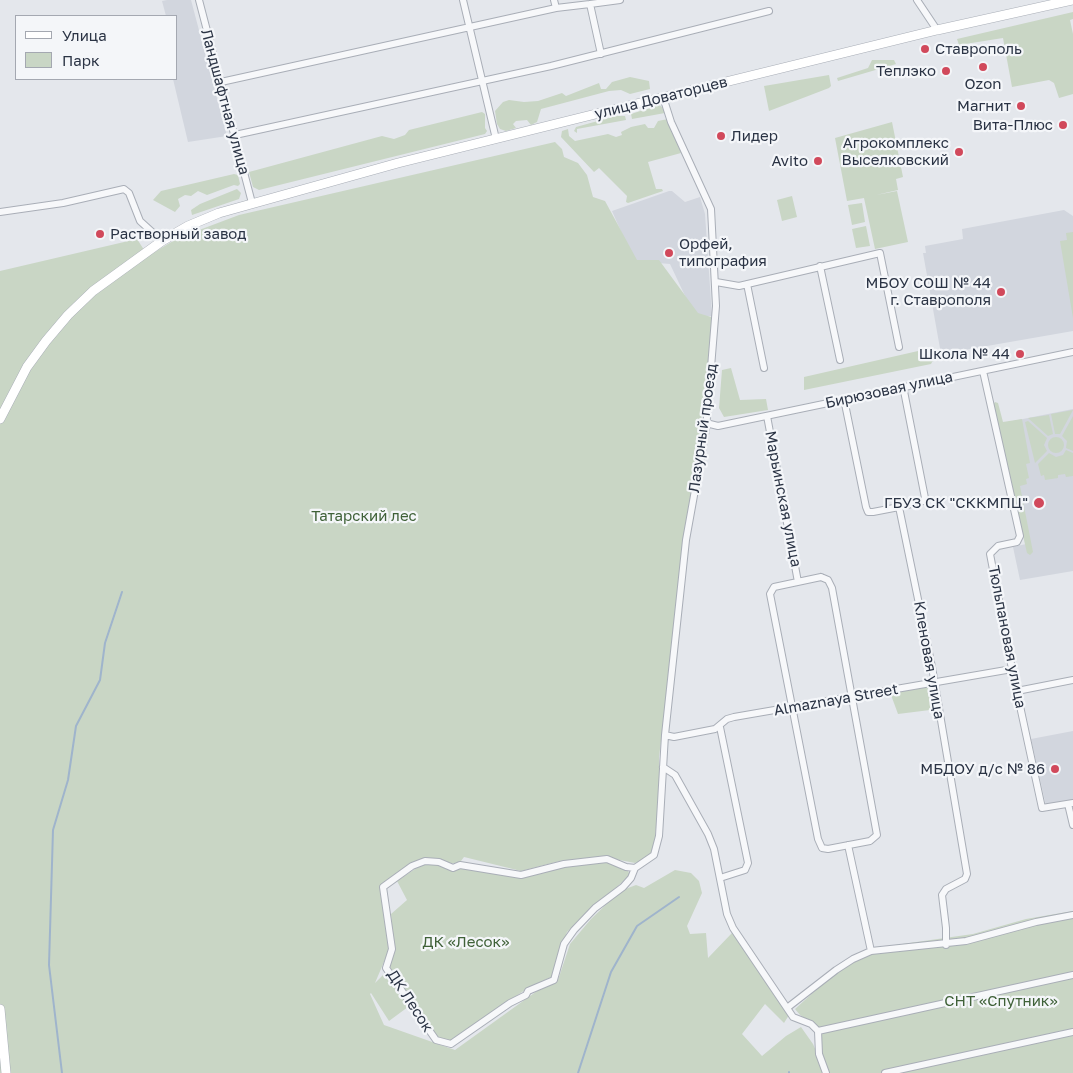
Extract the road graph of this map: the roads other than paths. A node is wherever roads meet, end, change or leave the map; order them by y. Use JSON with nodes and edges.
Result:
{"nodes":[{"id":1,"x":199,"y":0,"type":"edge"},
{"id":2,"x":463,"y":0,"type":"edge"},
{"id":3,"x":554,"y":0,"type":"edge"},
{"id":4,"x":620,"y":0,"type":"edge"},
{"id":5,"x":917,"y":0,"type":"edge"},
{"id":6,"x":1072,"y":0,"type":"edge"},
{"id":7,"x":601,"y":1,"type":"edge"},
{"id":8,"x":590,"y":4,"type":"junction"},
{"id":9,"x":556,"y":8,"type":"junction"},
{"id":10,"x":769,"y":11,"type":"dead end"},
{"id":11,"x":469,"y":28,"type":"junction"},
{"id":12,"x":937,"y":30,"type":"junction"},
{"id":13,"x":601,"y":54,"type":"junction"},
{"id":14,"x":481,"y":81,"type":"junction"},
{"id":15,"x":221,"y":82,"type":"junction"},
{"id":16,"x":663,"y":97,"type":"junction"},
{"id":17,"x":235,"y":135,"type":"junction"},
{"id":18,"x":496,"y":139,"type":"junction"},
{"id":19,"x":252,"y":203,"type":"junction"},
{"id":20,"x":0,"y":212,"type":"edge"},
{"id":21,"x":162,"y":241,"type":"junction"},
{"id":22,"x":820,"y":266,"type":"junction"},
{"id":23,"x":716,"y":282,"type":"junction"},
{"id":24,"x":746,"y":284,"type":"junction"},
{"id":25,"x":899,"y":347,"type":"dead end"},
{"id":26,"x":1073,"y":352,"type":"edge"},
{"id":27,"x":840,"y":360,"type":"dead end"},
{"id":28,"x":764,"y":368,"type":"dead end"},
{"id":29,"x":983,"y":371,"type":"junction"},
{"id":30,"x":903,"y":386,"type":"junction"},
{"id":31,"x":844,"y":399,"type":"junction"},
{"id":32,"x":767,"y":416,"type":"junction"},
{"id":33,"x":0,"y":419,"type":"edge"},
{"id":34,"x":706,"y":424,"type":"junction"},
{"id":35,"x":899,"y":507,"type":"junction"},
{"id":36,"x":798,"y":582,"type":"junction"},
{"id":37,"x":1012,"y":669,"type":"junction"},
{"id":38,"x":1073,"y":680,"type":"edge"},
{"id":39,"x":934,"y":683,"type":"junction"},
{"id":40,"x":1017,"y":691,"type":"junction"},
{"id":41,"x":851,"y":698,"type":"junction"},
{"id":42,"x":793,"y":708,"type":"junction"},
{"id":43,"x":720,"y":727,"type":"junction"},
{"id":44,"x":665,"y":735,"type":"junction"},
{"id":45,"x":663,"y":767,"type":"junction"},
{"id":46,"x":1070,"y":803,"type":"edge"},
{"id":47,"x":1073,"y":825,"type":"edge"},
{"id":48,"x":848,"y":845,"type":"junction"},
{"id":49,"x":635,"y":868,"type":"junction"},
{"id":50,"x":720,"y":878,"type":"junction"},
{"id":51,"x":1073,"y":915,"type":"edge"},
{"id":52,"x":946,"y":945,"type":"junction"},
{"id":53,"x":871,"y":951,"type":"junction"},
{"id":54,"x":1073,"y":975,"type":"edge"},
{"id":55,"x":787,"y":1008,"type":"junction"},
{"id":56,"x":0,"y":1009,"type":"edge"},
{"id":57,"x":818,"y":1031,"type":"junction"},
{"id":58,"x":1073,"y":1032,"type":"edge"},
{"id":59,"x":6,"y":1073,"type":"edge"},
{"id":60,"x":826,"y":1073,"type":"edge"},
{"id":61,"x":885,"y":1073,"type":"edge"}],
"edges":[{"from":1,"to":15,"type":"street","name":"Ландшафтная улица"},
{"from":2,"to":11,"type":"street"},
{"from":3,"to":9,"type":"street"},
{"from":4,"to":7,"type":"street"},
{"from":5,"to":12,"type":"street"},
{"from":6,"to":12,"type":"main road","name":"улица Доваторцев"},
{"from":7,"to":8,"type":"street"},
{"from":8,"to":9,"type":"street"},
{"from":8,"to":13,"type":"street"},
{"from":9,"to":11,"type":"street"},
{"from":10,"to":13,"type":"street"},
{"from":11,"to":14,"type":"street"},
{"from":11,"to":15,"type":"street"},
{"from":12,"to":16,"type":"main road","name":"улица Доваторцев"},
{"from":13,"to":14,"type":"street"},
{"from":14,"to":17,"type":"street"},
{"from":14,"to":18,"type":"street"},
{"from":15,"to":17,"type":"street","name":"Ландшафтная улица"},
{"from":16,"to":18,"type":"main road","name":"улица Доваторцев"},
{"from":16,"to":23,"type":"street","name":"Лазурный проезд"},
{"from":17,"to":19,"type":"street","name":"Ландшафтная улица"},
{"from":18,"to":19,"type":"main road","name":"улица Доваторцев"},
{"from":19,"to":21,"type":"main road","name":"улица Доваторцев"},
{"from":20,"to":21,"type":"street"},
{"from":21,"to":33,"type":"main road","name":"улица Доваторцев"},
{"from":22,"to":24,"type":"street"},
{"from":22,"to":25,"type":"street"},
{"from":22,"to":27,"type":"street"},
{"from":23,"to":24,"type":"street"},
{"from":23,"to":34,"type":"street","name":"Лазурный проезд"},
{"from":24,"to":28,"type":"street"},
{"from":26,"to":29,"type":"street","name":"Бирюзовая улица"},
{"from":29,"to":30,"type":"street","name":"Бирюзовая улица"},
{"from":29,"to":37,"type":"street","name":"Тюльпановая улица"},
{"from":30,"to":31,"type":"street","name":"Бирюзовая улица"},
{"from":30,"to":35,"type":"street"},
{"from":31,"to":32,"type":"street","name":"Бирюзовая улица"},
{"from":31,"to":35,"type":"street"},
{"from":32,"to":34,"type":"street","name":"Бирюзовая улица"},
{"from":32,"to":36,"type":"street","name":"Марьинская улица"},
{"from":34,"to":44,"type":"street","name":"Лазурный проезд"},
{"from":35,"to":39,"type":"street","name":"Кленовая улица"},
{"from":36,"to":41,"type":"street","name":"Марьинская улица"},
{"from":36,"to":42,"type":"street","name":"Марьинская улица"},
{"from":37,"to":39,"type":"street","name":"Almaznaya Street"},
{"from":37,"to":40,"type":"street","name":"Тюльпановая улица"},
{"from":38,"to":40,"type":"street"},
{"from":39,"to":41,"type":"street","name":"Almaznaya Street"},
{"from":39,"to":52,"type":"street","name":"Кленовая улица"},
{"from":40,"to":46,"type":"street","name":"Тюльпановая улица"},
{"from":41,"to":42,"type":"street","name":"Almaznaya Street"},
{"from":41,"to":48,"type":"street","name":"Марьинская улица"},
{"from":42,"to":43,"type":"street","name":"Almaznaya Street"},
{"from":42,"to":48,"type":"street","name":"Марьинская улица"},
{"from":43,"to":44,"type":"street","name":"Almaznaya Street"},
{"from":43,"to":50,"type":"street"},
{"from":44,"to":45,"type":"street","name":"Лазурный проезд"},
{"from":45,"to":49,"type":"street","name":"ДК Лесок"},
{"from":45,"to":50,"type":"street"},
{"from":46,"to":47,"type":"street","name":"Тюльпановая улица"},
{"from":48,"to":53,"type":"street"},
{"from":49,"to":49,"type":"street","name":"ДК Лесок"},
{"from":50,"to":55,"type":"street"},
{"from":51,"to":52,"type":"street"},
{"from":52,"to":53,"type":"street"},
{"from":53,"to":55,"type":"street"},
{"from":54,"to":57,"type":"street"},
{"from":55,"to":57,"type":"street"},
{"from":56,"to":59,"type":"main road"},
{"from":57,"to":60,"type":"street"},
{"from":58,"to":61,"type":"street"}]}
